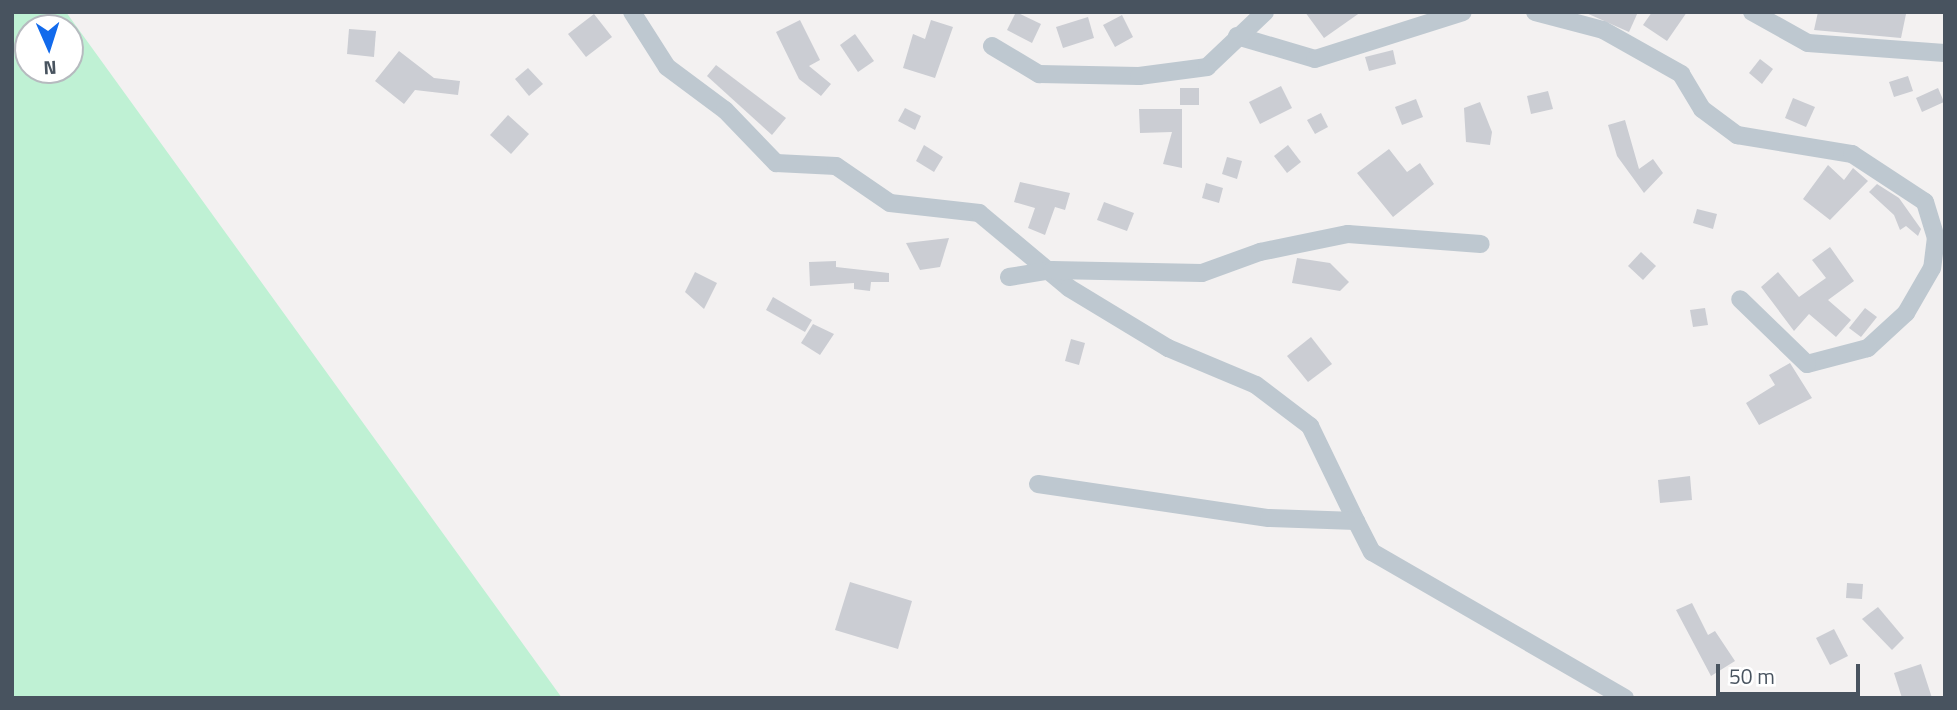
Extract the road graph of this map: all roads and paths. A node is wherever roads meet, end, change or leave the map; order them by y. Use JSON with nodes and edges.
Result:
{"nodes":[{"id":1,"x":632,"y":12,"type":"edge"},
{"id":2,"x":1265,"y":12,"type":"edge"},
{"id":3,"x":1463,"y":12,"type":"edge"},
{"id":4,"x":1535,"y":12,"type":"edge"},
{"id":5,"x":1752,"y":12,"type":"edge"},
{"id":6,"x":1237,"y":36,"type":"junction"},
{"id":7,"x":992,"y":46,"type":"dead end"},
{"id":8,"x":1945,"y":53,"type":"edge"},
{"id":9,"x":1481,"y":244,"type":"dead end"},
{"id":10,"x":1052,"y":270,"type":"junction"},
{"id":11,"x":1009,"y":276,"type":"dead end"},
{"id":12,"x":1740,"y":299,"type":"dead end"},
{"id":13,"x":1038,"y":484,"type":"dead end"},
{"id":14,"x":1356,"y":521,"type":"junction"},
{"id":15,"x":1625,"y":698,"type":"edge"}],
"edges":[{"from":1,"to":10,"type":"street"},
{"from":2,"to":6,"type":"street"},
{"from":3,"to":6,"type":"street"},
{"from":4,"to":12,"type":"street"},
{"from":5,"to":8,"type":"street"},
{"from":6,"to":7,"type":"street"},
{"from":9,"to":10,"type":"street"},
{"from":10,"to":11,"type":"street"},
{"from":10,"to":14,"type":"street"},
{"from":13,"to":14,"type":"street"},
{"from":14,"to":15,"type":"street"}]}
